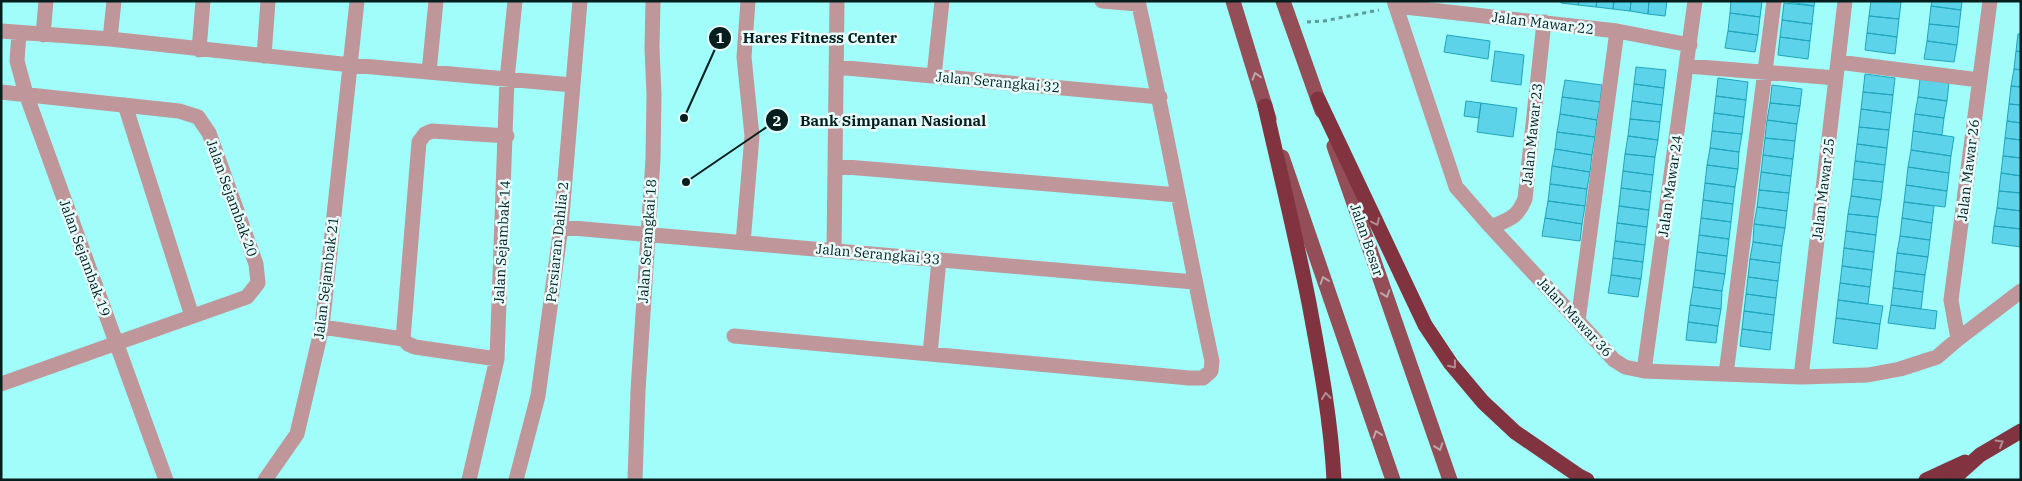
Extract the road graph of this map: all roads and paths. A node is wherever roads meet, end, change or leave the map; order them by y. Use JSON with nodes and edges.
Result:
{"nodes":[{"id":1,"x":46,"y":1,"type":"edge"},
{"id":2,"x":114,"y":1,"type":"edge"},
{"id":3,"x":203,"y":1,"type":"edge"},
{"id":4,"x":268,"y":1,"type":"edge"},
{"id":5,"x":357,"y":1,"type":"edge"},
{"id":6,"x":436,"y":1,"type":"edge"},
{"id":7,"x":515,"y":1,"type":"edge"},
{"id":8,"x":580,"y":1,"type":"edge"},
{"id":9,"x":653,"y":1,"type":"edge"},
{"id":10,"x":748,"y":1,"type":"edge"},
{"id":11,"x":837,"y":1,"type":"edge"},
{"id":12,"x":942,"y":1,"type":"edge"},
{"id":13,"x":1102,"y":1,"type":"edge"},
{"id":14,"x":1233,"y":1,"type":"edge"},
{"id":15,"x":1283,"y":1,"type":"edge"},
{"id":16,"x":1695,"y":1,"type":"edge"},
{"id":17,"x":1774,"y":1,"type":"edge"},
{"id":18,"x":1845,"y":1,"type":"edge"},
{"id":19,"x":1990,"y":1,"type":"edge"},
{"id":20,"x":1138,"y":3,"type":"edge"},
{"id":21,"x":1395,"y":4,"type":"edge"},
{"id":22,"x":1544,"y":22,"type":"junction"},
{"id":23,"x":1291,"y":24,"type":"junction"},
{"id":24,"x":1,"y":31,"type":"edge"},
{"id":25,"x":1617,"y":31,"type":"junction"},
{"id":26,"x":19,"y":33,"type":"junction"},
{"id":27,"x":42,"y":35,"type":"junction"},
{"id":28,"x":110,"y":39,"type":"junction"},
{"id":29,"x":1690,"y":45,"type":"junction"},
{"id":30,"x":199,"y":50,"type":"junction"},
{"id":31,"x":264,"y":56,"type":"junction"},
{"id":32,"x":1838,"y":62,"type":"junction"},
{"id":33,"x":350,"y":65,"type":"junction"},
{"id":34,"x":1687,"y":66,"type":"junction"},
{"id":35,"x":836,"y":67,"type":"junction"},
{"id":36,"x":429,"y":72,"type":"junction"},
{"id":37,"x":1765,"y":72,"type":"junction"},
{"id":38,"x":934,"y":76,"type":"junction"},
{"id":39,"x":507,"y":78,"type":"junction"},
{"id":40,"x":1836,"y":78,"type":"junction"},
{"id":41,"x":1979,"y":80,"type":"junction"},
{"id":42,"x":572,"y":85,"type":"junction"},
{"id":43,"x":1,"y":92,"type":"edge"},
{"id":44,"x":26,"y":94,"type":"junction"},
{"id":45,"x":1160,"y":97,"type":"junction"},
{"id":46,"x":1318,"y":99,"type":"junction"},
{"id":47,"x":125,"y":105,"type":"junction"},
{"id":48,"x":1265,"y":106,"type":"junction"},
{"id":49,"x":506,"y":136,"type":"junction"},
{"id":50,"x":835,"y":166,"type":"junction"},
{"id":51,"x":1178,"y":195,"type":"junction"},
{"id":52,"x":561,"y":226,"type":"junction"},
{"id":53,"x":1491,"y":227,"type":"junction"},
{"id":54,"x":648,"y":234,"type":"junction"},
{"id":55,"x":743,"y":242,"type":"junction"},
{"id":56,"x":834,"y":250,"type":"junction"},
{"id":57,"x":939,"y":260,"type":"junction"},
{"id":58,"x":1194,"y":282,"type":"junction"},
{"id":59,"x":2021,"y":292,"type":"edge"},
{"id":60,"x":192,"y":316,"type":"junction"},
{"id":61,"x":1578,"y":321,"type":"junction"},
{"id":62,"x":322,"y":327,"type":"junction"},
{"id":63,"x":734,"y":336,"type":"dead end"},
{"id":64,"x":403,"y":339,"type":"junction"},
{"id":65,"x":1958,"y":339,"type":"junction"},
{"id":66,"x":115,"y":343,"type":"junction"},
{"id":67,"x":930,"y":354,"type":"junction"},
{"id":68,"x":497,"y":359,"type":"junction"},
{"id":69,"x":1644,"y":371,"type":"junction"},
{"id":70,"x":1726,"y":374,"type":"junction"},
{"id":71,"x":1801,"y":377,"type":"junction"},
{"id":72,"x":1,"y":384,"type":"edge"},
{"id":73,"x":2021,"y":431,"type":"edge"},
{"id":74,"x":1980,"y":455,"type":"junction"},
{"id":75,"x":166,"y":480,"type":"edge"},
{"id":76,"x":265,"y":480,"type":"edge"},
{"id":77,"x":469,"y":480,"type":"edge"},
{"id":78,"x":516,"y":480,"type":"edge"},
{"id":79,"x":635,"y":480,"type":"edge"},
{"id":80,"x":1334,"y":480,"type":"edge"},
{"id":81,"x":1393,"y":480,"type":"edge"},
{"id":82,"x":1450,"y":480,"type":"edge"},
{"id":83,"x":1587,"y":480,"type":"edge"},
{"id":84,"x":1926,"y":480,"type":"edge"},
{"id":85,"x":1952,"y":480,"type":"edge"}],
"edges":[{"from":1,"to":27,"type":"street"},
{"from":2,"to":28,"type":"street"},
{"from":3,"to":30,"type":"street"},
{"from":4,"to":31,"type":"street"},
{"from":5,"to":33,"type":"street","name":"Jalan Sejambak 21"},
{"from":6,"to":36,"type":"street"},
{"from":7,"to":39,"type":"street","name":"Jalan Sejambak 14"},
{"from":8,"to":42,"type":"street","name":"Persiaran Dahlia 2"},
{"from":9,"to":54,"type":"street","name":"Jalan Serangkai 18"},
{"from":10,"to":55,"type":"street"},
{"from":11,"to":35,"type":"street"},
{"from":12,"to":38,"type":"street"},
{"from":13,"to":20,"type":"street"},
{"from":48,"to":14,"type":"main road","one_way":true},
{"from":15,"to":23,"type":"main road","name":"Jalan Besar"},
{"from":16,"to":29,"type":"street","name":"Jalan Mawar 24"},
{"from":17,"to":37,"type":"street"},
{"from":18,"to":32,"type":"street","name":"Jalan Mawar 25"},
{"from":19,"to":41,"type":"street","name":"Jalan Mawar 26"},
{"from":20,"to":45,"type":"street"},
{"from":21,"to":22,"type":"street","name":"Jalan Mawar 22"},
{"from":21,"to":23,"type":"path"},
{"from":21,"to":53,"type":"street","name":"Jalan Mawar 36"},
{"from":22,"to":25,"type":"street","name":"Jalan Mawar 22"},
{"from":22,"to":53,"type":"street","name":"Jalan Mawar 23"},
{"from":23,"to":46,"type":"main road","name":"Jalan Besar"},
{"from":24,"to":26,"type":"street"},
{"from":25,"to":29,"type":"street","name":"Jalan Mawar 22"},
{"from":25,"to":61,"type":"street"},
{"from":26,"to":27,"type":"street"},
{"from":26,"to":44,"type":"street","name":"Jalan Sejambak 19"},
{"from":27,"to":28,"type":"street"},
{"from":28,"to":30,"type":"street"},
{"from":29,"to":34,"type":"street","name":"Jalan Mawar 24"},
{"from":30,"to":31,"type":"street"},
{"from":31,"to":33,"type":"street"},
{"from":32,"to":40,"type":"street","name":"Jalan Mawar 25"},
{"from":32,"to":41,"type":"street"},
{"from":33,"to":36,"type":"street"},
{"from":33,"to":62,"type":"street","name":"Jalan Sejambak 21"},
{"from":34,"to":37,"type":"street"},
{"from":34,"to":69,"type":"street","name":"Jalan Mawar 24"},
{"from":35,"to":38,"type":"street","name":"Jalan Serangkai 32"},
{"from":35,"to":50,"type":"street"},
{"from":36,"to":39,"type":"street"},
{"from":37,"to":40,"type":"street"},
{"from":37,"to":70,"type":"street"},
{"from":38,"to":45,"type":"street","name":"Jalan Serangkai 32"},
{"from":39,"to":42,"type":"street"},
{"from":39,"to":49,"type":"street","name":"Jalan Sejambak 14"},
{"from":40,"to":71,"type":"street","name":"Jalan Mawar 25"},
{"from":41,"to":65,"type":"street","name":"Jalan Mawar 26"},
{"from":42,"to":52,"type":"street","name":"Persiaran Dahlia 2"},
{"from":43,"to":44,"type":"street"},
{"from":44,"to":47,"type":"street"},
{"from":44,"to":66,"type":"street","name":"Jalan Sejambak 19"},
{"from":45,"to":51,"type":"street"},
{"from":46,"to":82,"type":"main road","name":"Jalan Besar","one_way":true},
{"from":46,"to":83,"type":"highway","one_way":true},
{"from":47,"to":60,"type":"street"},
{"from":47,"to":60,"type":"street","name":"Jalan Sejambak 20"},
{"from":80,"to":48,"type":"highway","one_way":true},
{"from":81,"to":48,"type":"main road","one_way":true},
{"from":49,"to":64,"type":"street"},
{"from":49,"to":68,"type":"street","name":"Jalan Sejambak 14"},
{"from":50,"to":51,"type":"street"},
{"from":50,"to":56,"type":"street"},
{"from":51,"to":58,"type":"street"},
{"from":52,"to":54,"type":"street","name":"Jalan Serangkai 33"},
{"from":52,"to":78,"type":"street","name":"Persiaran Dahlia 2"},
{"from":53,"to":61,"type":"street","name":"Jalan Mawar 36"},
{"from":54,"to":55,"type":"street","name":"Jalan Serangkai 33"},
{"from":54,"to":79,"type":"street","name":"Jalan Serangkai 18"},
{"from":55,"to":56,"type":"street","name":"Jalan Serangkai 33"},
{"from":56,"to":57,"type":"street","name":"Jalan Serangkai 33"},
{"from":57,"to":58,"type":"street","name":"Jalan Serangkai 33"},
{"from":57,"to":67,"type":"street"},
{"from":58,"to":67,"type":"street"},
{"from":59,"to":65,"type":"street","name":"Jalan Mawar 36"},
{"from":60,"to":66,"type":"street"},
{"from":61,"to":69,"type":"street","name":"Jalan Mawar 36"},
{"from":62,"to":64,"type":"street"},
{"from":62,"to":76,"type":"street","name":"Jalan Sejambak 21"},
{"from":63,"to":67,"type":"street"},
{"from":64,"to":68,"type":"street"},
{"from":65,"to":71,"type":"street","name":"Jalan Mawar 36"},
{"from":66,"to":72,"type":"street"},
{"from":66,"to":75,"type":"street","name":"Jalan Sejambak 19"},
{"from":68,"to":77,"type":"street","name":"Jalan Sejambak 14"},
{"from":69,"to":70,"type":"street","name":"Jalan Mawar 36"},
{"from":70,"to":71,"type":"street","name":"Jalan Mawar 36"},
{"from":74,"to":73,"type":"highway","one_way":true},
{"from":74,"to":84,"type":"highway"},
{"from":74,"to":85,"type":"highway"}]}
